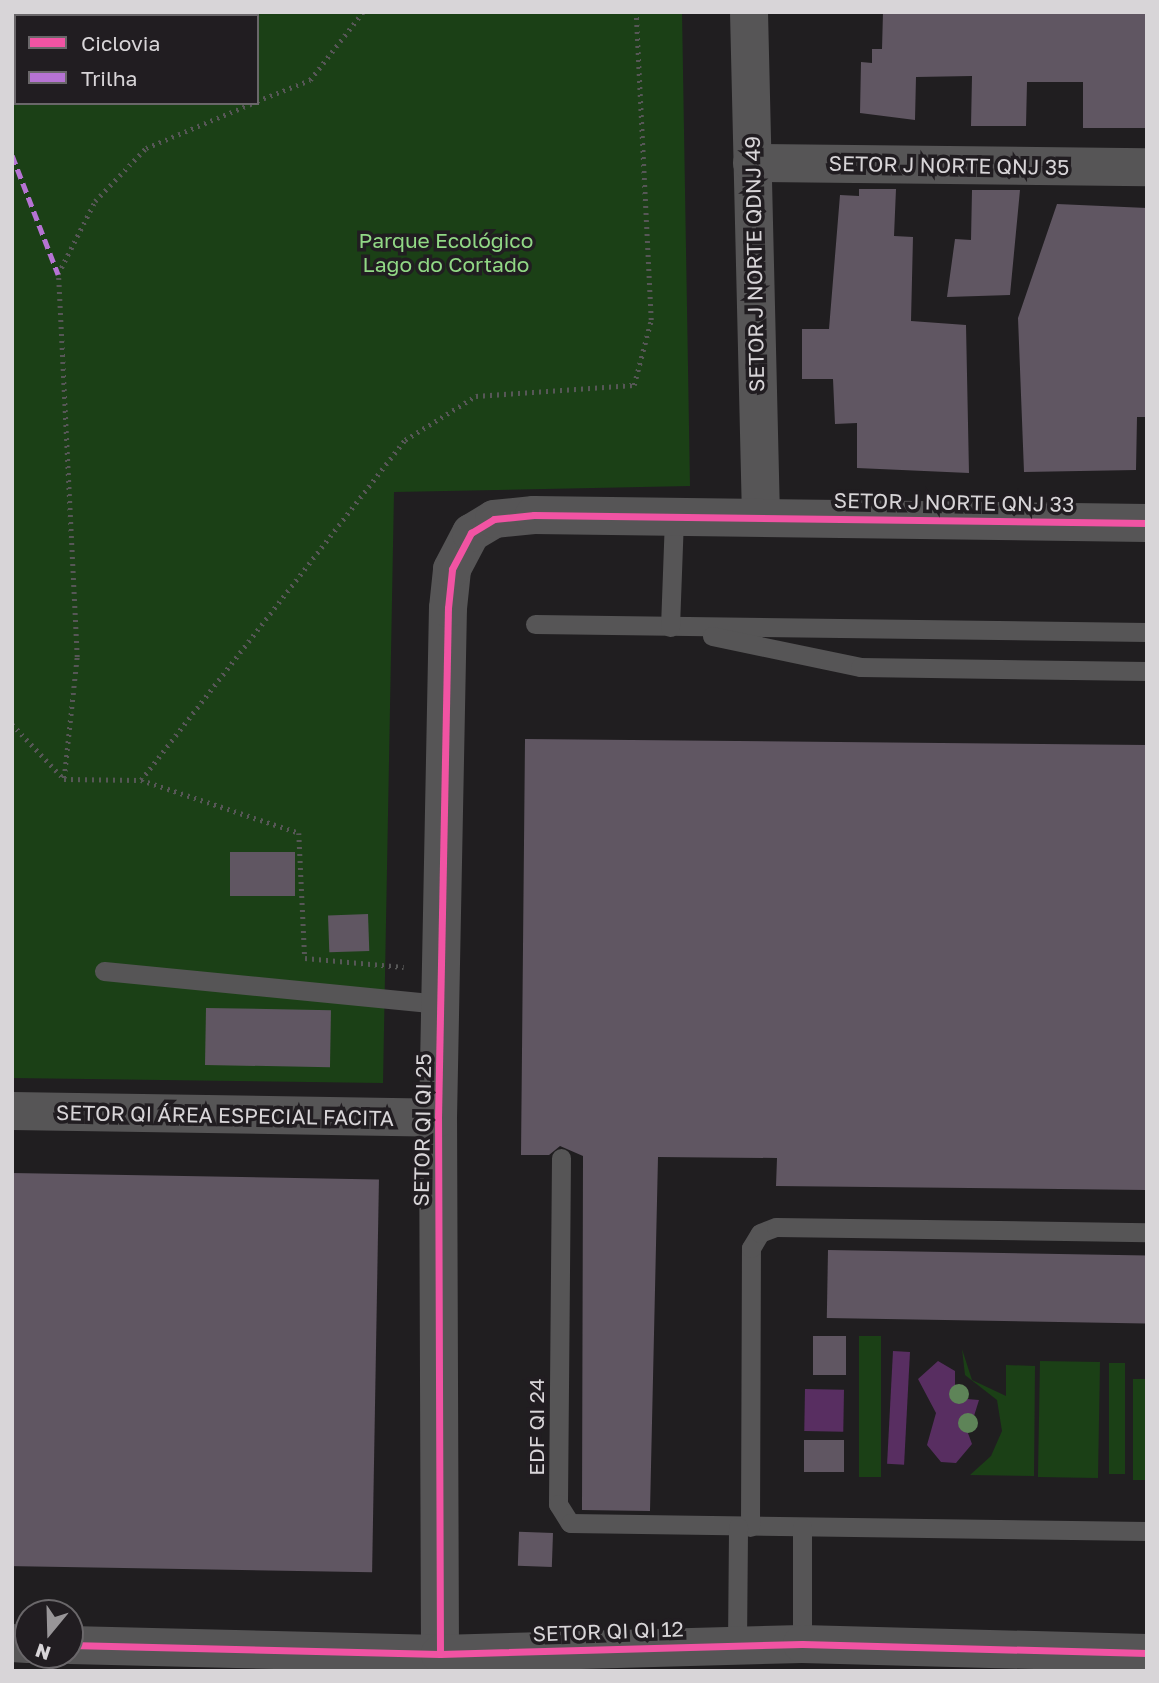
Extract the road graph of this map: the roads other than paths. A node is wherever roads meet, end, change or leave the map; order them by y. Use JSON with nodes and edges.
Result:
{"nodes":[{"id":1,"x":749,"y":12,"type":"edge"},
{"id":2,"x":752,"y":163,"type":"junction"},
{"id":3,"x":1147,"y":167,"type":"edge"},
{"id":4,"x":674,"y":516,"type":"junction"},
{"id":5,"x":761,"y":517,"type":"junction"},
{"id":6,"x":1147,"y":523,"type":"edge"},
{"id":7,"x":535,"y":624,"type":"dead end"},
{"id":8,"x":670,"y":627,"type":"junction"},
{"id":9,"x":1147,"y":632,"type":"edge"},
{"id":10,"x":1147,"y":671,"type":"edge"},
{"id":11,"x":104,"y":971,"type":"dead end"},
{"id":12,"x":443,"y":987,"type":"junction"},
{"id":13,"x":12,"y":1111,"type":"edge"},
{"id":14,"x":438,"y":1118,"type":"junction"},
{"id":15,"x":561,"y":1158,"type":"dead end"},
{"id":16,"x":1147,"y":1232,"type":"edge"},
{"id":17,"x":744,"y":1527,"type":"junction"},
{"id":18,"x":802,"y":1527,"type":"junction"},
{"id":19,"x":1147,"y":1531,"type":"edge"},
{"id":20,"x":737,"y":1644,"type":"junction"},
{"id":21,"x":802,"y":1644,"type":"junction"},
{"id":22,"x":84,"y":1645,"type":"edge"},
{"id":23,"x":1147,"y":1653,"type":"edge"},
{"id":24,"x":440,"y":1654,"type":"junction"},
{"id":25,"x":929,"y":1660,"type":"edge"}],
"edges":[{"from":1,"to":2,"type":"street","name":"SETOR J NORTE QDNJ 49"},
{"from":2,"to":3,"type":"street","name":"SETOR J NORTE QNJ 35"},
{"from":2,"to":5,"type":"street","name":"SETOR J NORTE QDNJ 49"},
{"from":4,"to":5,"type":"street","name":"SETOR J NORTE QNJ 33"},
{"from":4,"to":8,"type":"lane"},
{"from":4,"to":12,"type":"street","name":"SETOR QI QI 25"},
{"from":5,"to":6,"type":"street","name":"SETOR J NORTE QNJ 33"},
{"from":7,"to":8,"type":"lane"},
{"from":8,"to":9,"type":"lane"},
{"from":8,"to":10,"type":"lane"},
{"from":11,"to":12,"type":"lane"},
{"from":12,"to":14,"type":"street","name":"SETOR QI QI 25"},
{"from":13,"to":14,"type":"street","name":"SETOR QI ÁREA ESPECIAL FACITA"},
{"from":14,"to":24,"type":"street","name":"SETOR QI QI 25"},
{"from":15,"to":17,"type":"lane","name":"EDF QI 24"},
{"from":16,"to":17,"type":"lane"},
{"from":17,"to":18,"type":"lane"},
{"from":17,"to":20,"type":"lane"},
{"from":18,"to":19,"type":"lane"},
{"from":18,"to":21,"type":"lane"},
{"from":20,"to":21,"type":"street","name":"SETOR QI QI 12"},
{"from":20,"to":24,"type":"street","name":"SETOR QI QI 12"},
{"from":21,"to":25,"type":"street","name":"SETOR QI QI 12"},
{"from":22,"to":24,"type":"street","name":"SETOR QI QI 12"},
{"from":23,"to":25,"type":"street","name":"SETOR QI QI 12"}]}
